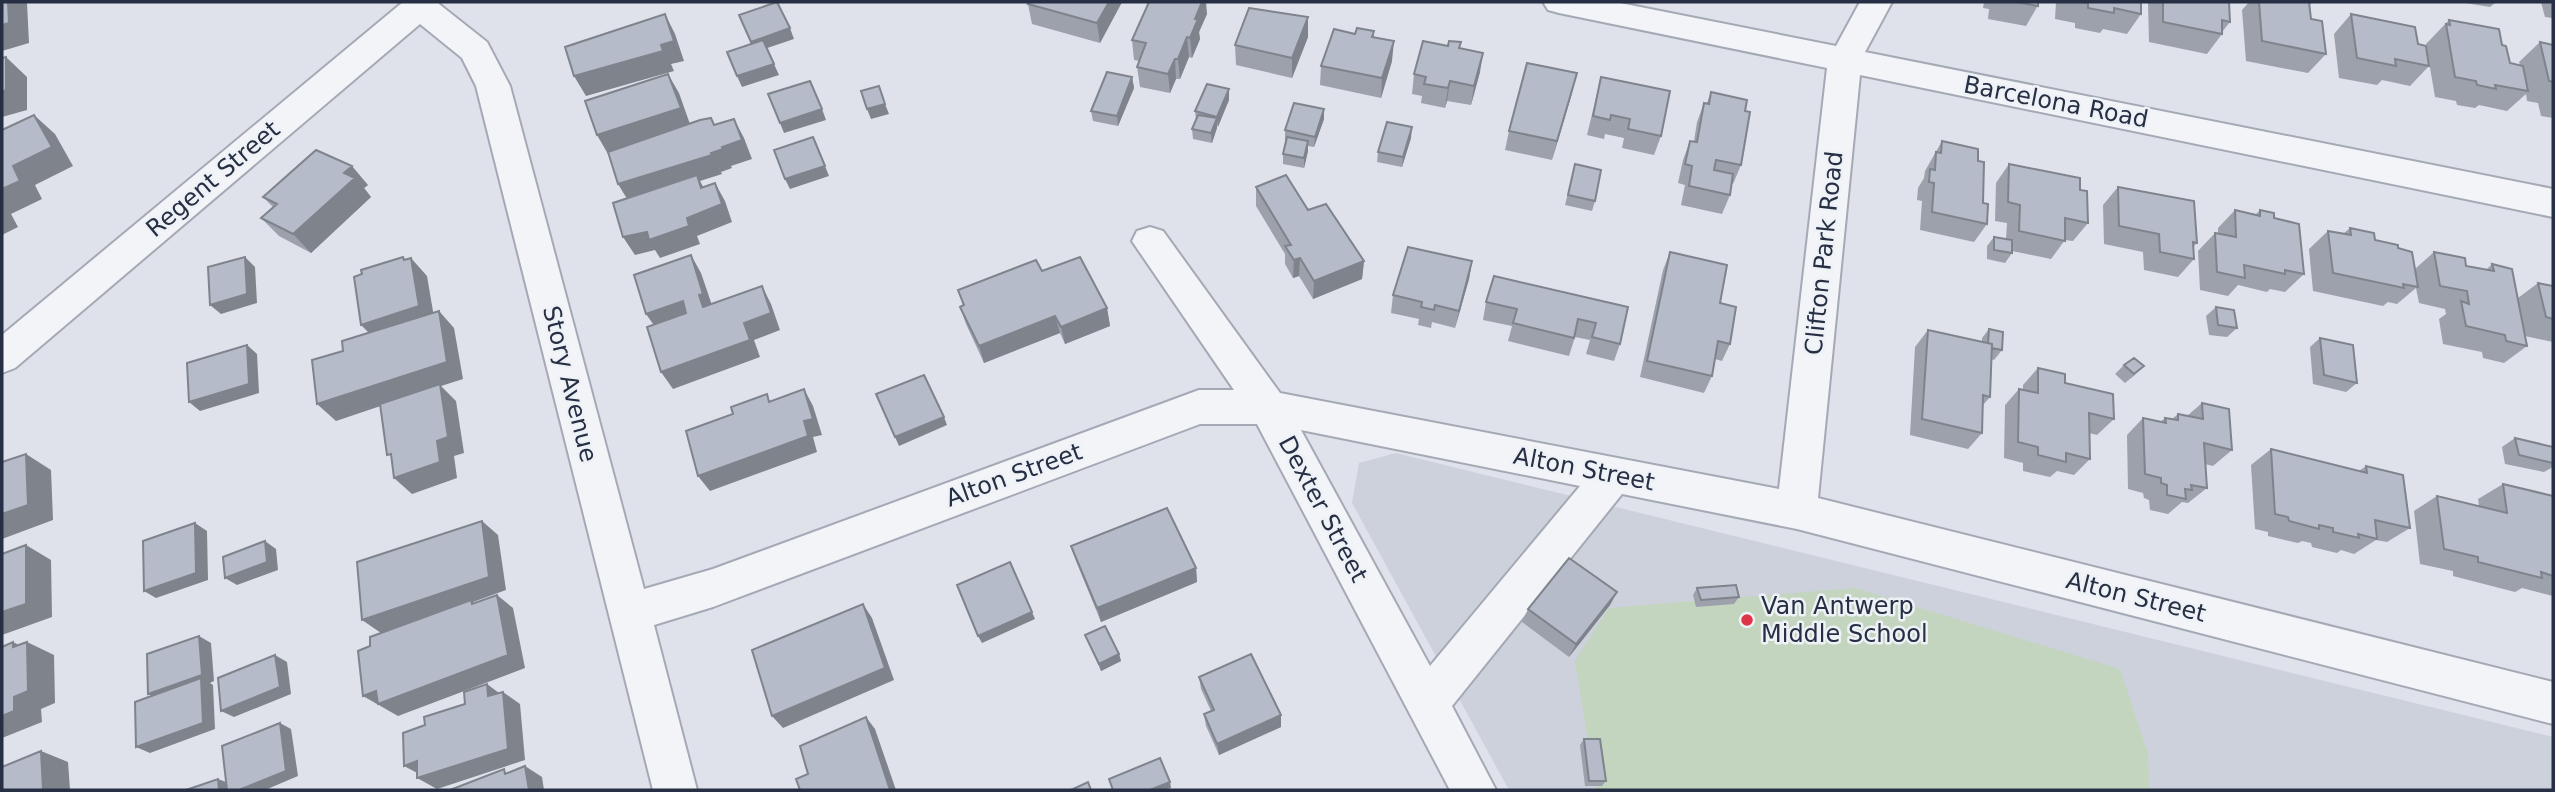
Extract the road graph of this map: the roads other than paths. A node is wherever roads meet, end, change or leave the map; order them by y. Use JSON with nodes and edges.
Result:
{"nodes":[{"id":1,"x":1559,"y":2,"type":"edge"},
{"id":2,"x":1876,"y":2,"type":"edge"},
{"id":3,"x":421,"y":4,"type":"edge"},
{"id":4,"x":1845,"y":60,"type":"junction"},
{"id":5,"x":2553,"y":203,"type":"edge"},
{"id":6,"x":1150,"y":241,"type":"dead end"},
{"id":7,"x":2,"y":357,"type":"edge"},
{"id":8,"x":1268,"y":407,"type":"junction"},
{"id":9,"x":1613,"y":475,"type":"junction"},
{"id":10,"x":1797,"y":511,"type":"junction"},
{"id":11,"x":629,"y":613,"type":"junction"},
{"id":12,"x":1427,"y":703,"type":"junction"},
{"id":13,"x":2553,"y":703,"type":"edge"},
{"id":14,"x":676,"y":790,"type":"edge"},
{"id":15,"x":1474,"y":790,"type":"edge"}],
"edges":[{"from":1,"to":4,"type":"street","name":"Barcelona Road"},
{"from":2,"to":4,"type":"street","name":"Clifton Park Road"},
{"from":3,"to":7,"type":"street","name":"Regent Street"},
{"from":3,"to":11,"type":"street","name":"Story Avenue"},
{"from":4,"to":5,"type":"street","name":"Barcelona Road"},
{"from":4,"to":10,"type":"street","name":"Clifton Park Road"},
{"from":6,"to":8,"type":"street","name":"Dexter Street"},
{"from":8,"to":9,"type":"street","name":"Alton Street"},
{"from":8,"to":11,"type":"street","name":"Alton Street"},
{"from":8,"to":12,"type":"street","name":"Dexter Street"},
{"from":9,"to":10,"type":"street","name":"Alton Street"},
{"from":9,"to":12,"type":"street"},
{"from":10,"to":13,"type":"street","name":"Alton Street"},
{"from":11,"to":14,"type":"street","name":"Story Avenue"},
{"from":12,"to":15,"type":"street","name":"Dexter Street"}]}
